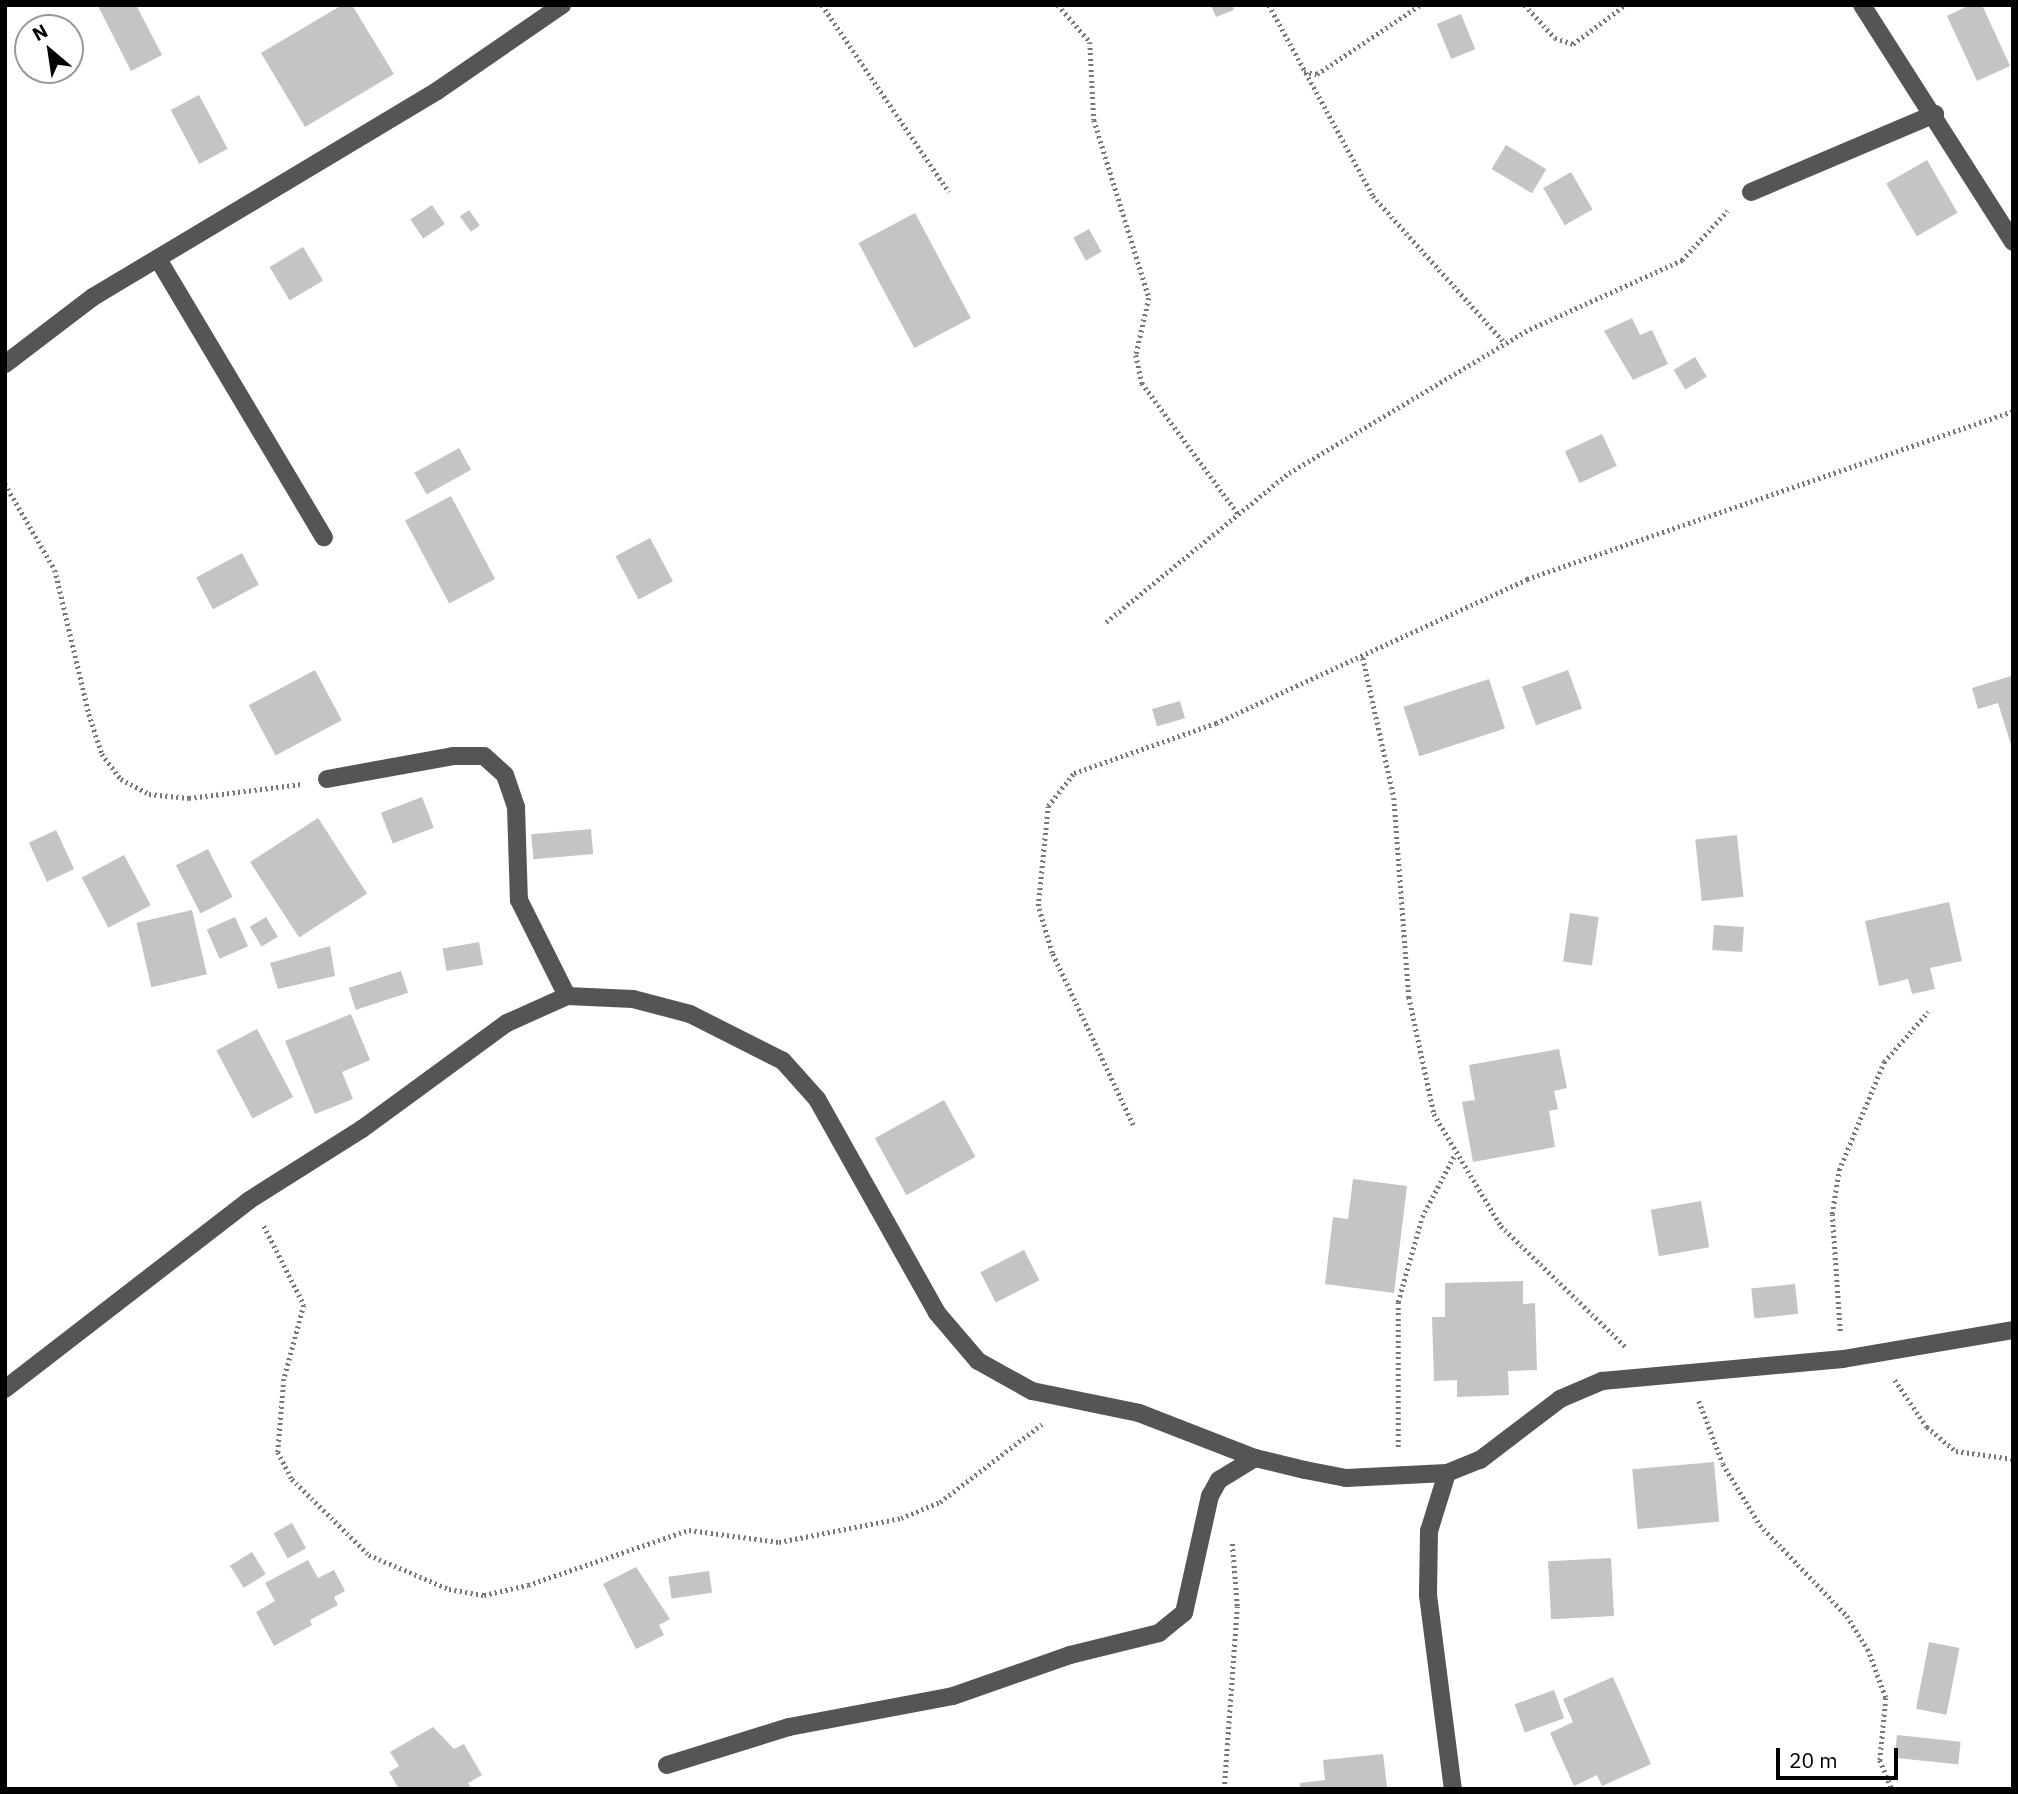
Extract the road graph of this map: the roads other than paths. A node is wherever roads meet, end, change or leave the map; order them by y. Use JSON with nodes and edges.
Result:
{"nodes":[{"id":1,"x":562,"y":5,"type":"edge"},
{"id":2,"x":1862,"y":5,"type":"edge"},
{"id":3,"x":1935,"y":114,"type":"junction"},
{"id":4,"x":1751,"y":192,"type":"road end"},
{"id":5,"x":2013,"y":242,"type":"edge"},
{"id":6,"x":158,"y":259,"type":"junction"},
{"id":7,"x":5,"y":364,"type":"edge"},
{"id":8,"x":324,"y":537,"type":"dead end"},
{"id":9,"x":327,"y":779,"type":"road end"},
{"id":10,"x":567,"y":996,"type":"junction"},
{"id":11,"x":2013,"y":1331,"type":"edge"},
{"id":12,"x":5,"y":1389,"type":"edge"},
{"id":13,"x":1255,"y":1458,"type":"junction"},
{"id":14,"x":1447,"y":1474,"type":"junction"},
{"id":15,"x":667,"y":1765,"type":"dead end"},
{"id":16,"x":1453,"y":1789,"type":"edge"}],
"edges":[{"from":1,"to":6,"type":"street"},
{"from":2,"to":3,"type":"street"},
{"from":3,"to":4,"type":"street"},
{"from":3,"to":5,"type":"street"},
{"from":6,"to":7,"type":"street"},
{"from":6,"to":8,"type":"street"},
{"from":9,"to":10,"type":"street"},
{"from":10,"to":12,"type":"street"},
{"from":10,"to":13,"type":"street"},
{"from":11,"to":14,"type":"street"},
{"from":13,"to":14,"type":"street"},
{"from":13,"to":15,"type":"street"},
{"from":14,"to":16,"type":"street"}]}
